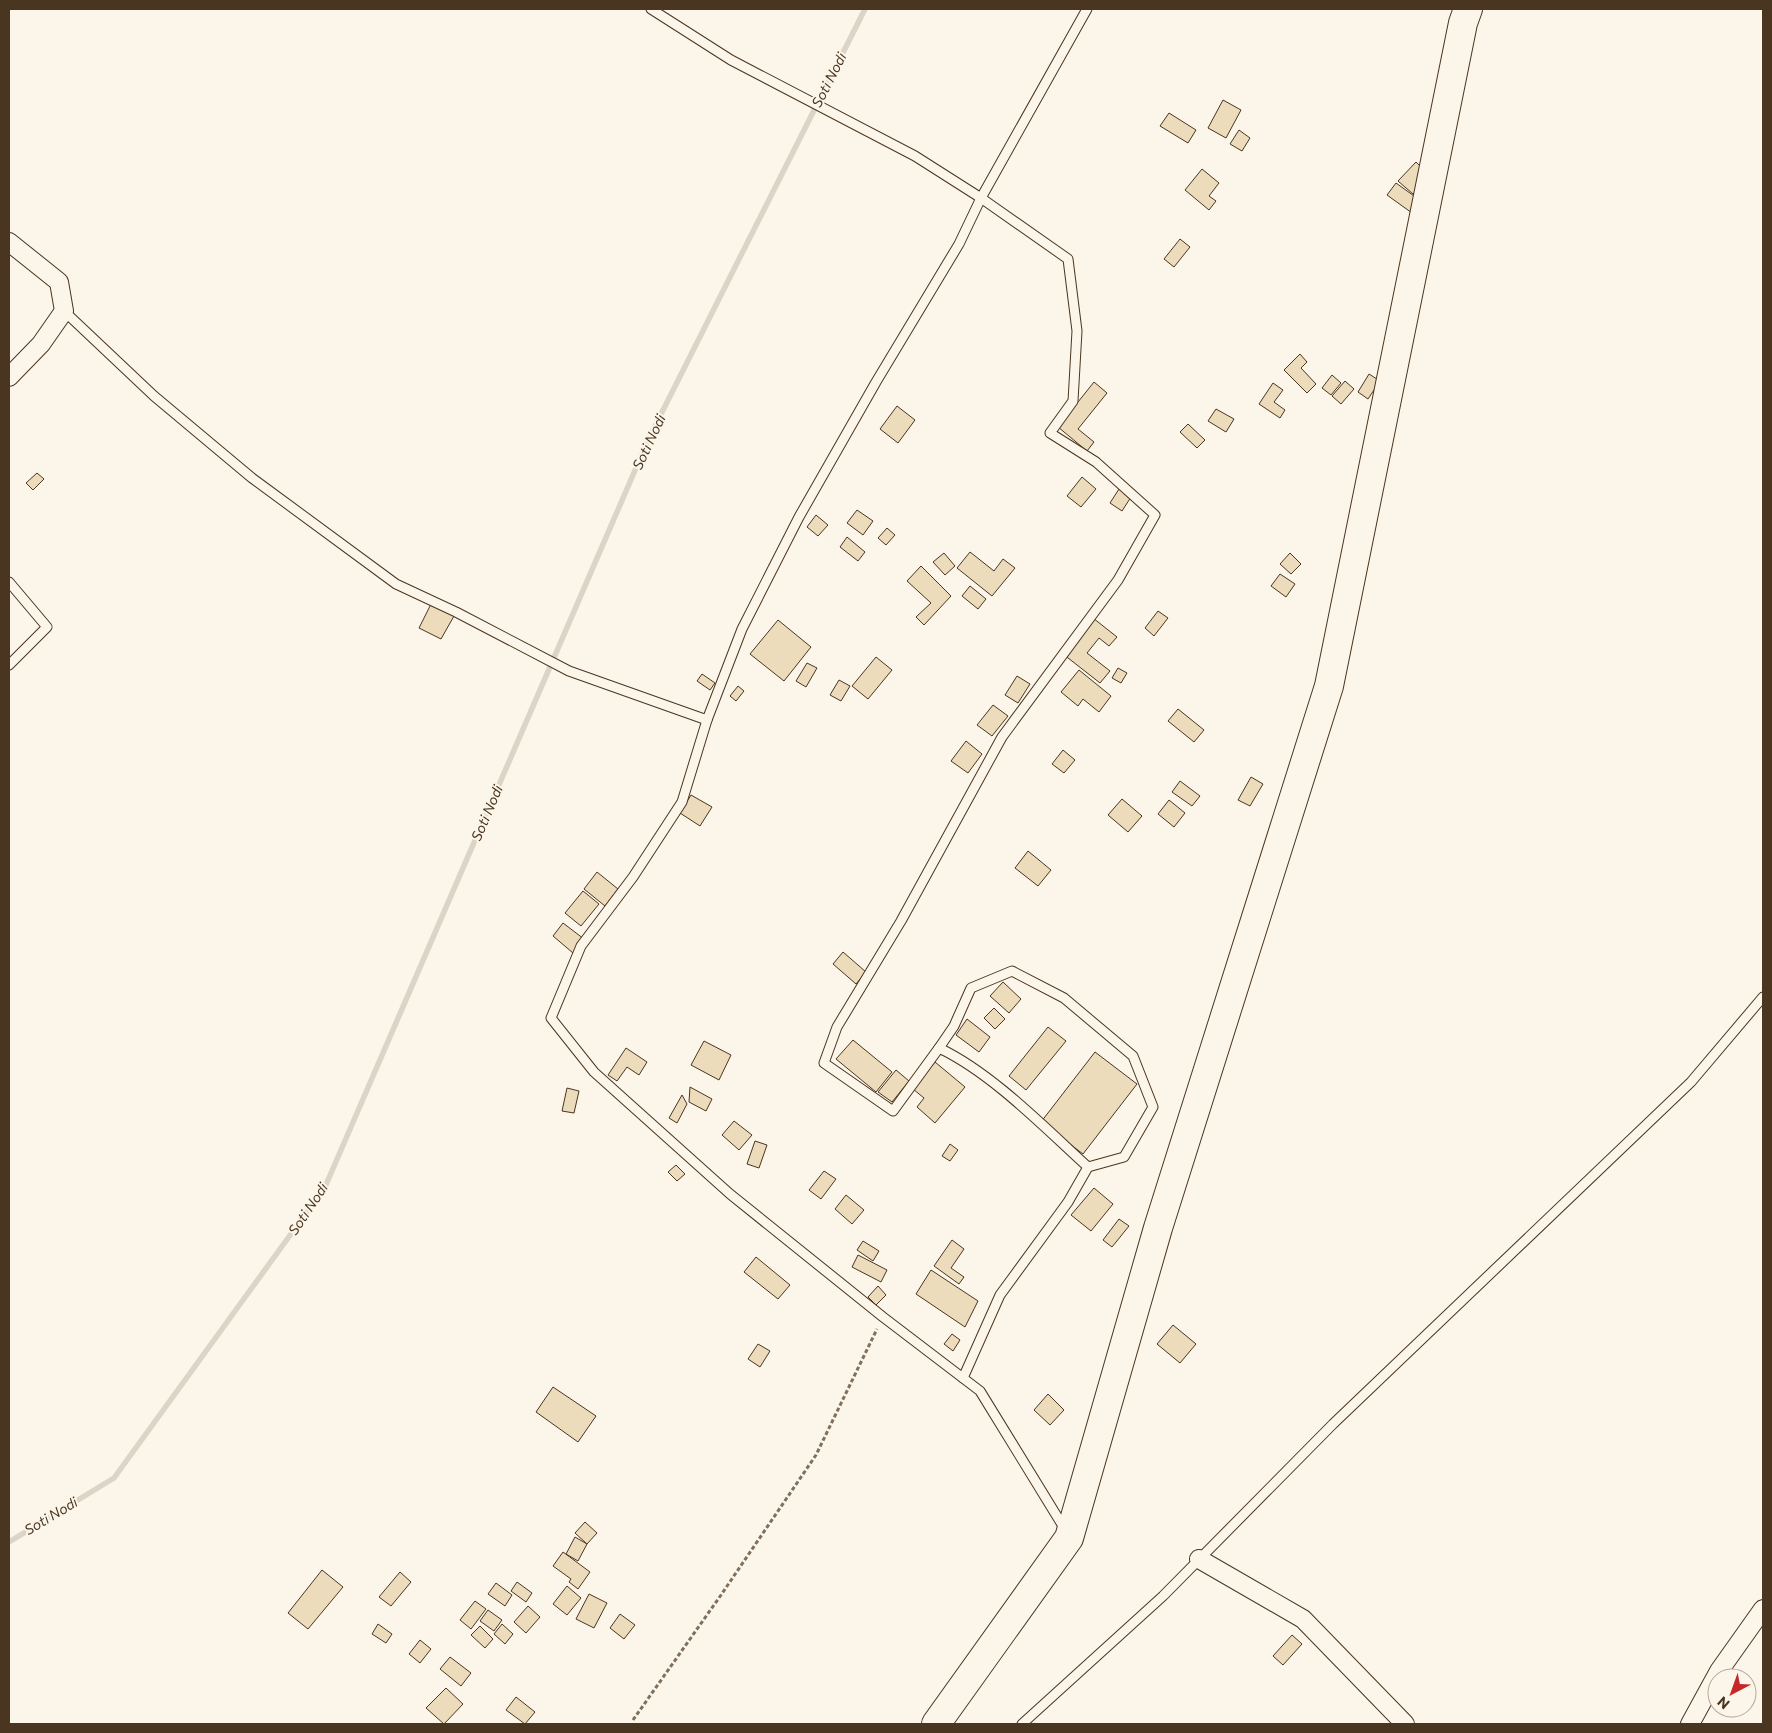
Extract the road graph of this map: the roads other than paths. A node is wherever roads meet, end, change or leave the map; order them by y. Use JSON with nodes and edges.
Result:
{"nodes":[{"id":1,"x":651,"y":9,"type":"edge"},
{"id":2,"x":1087,"y":9,"type":"edge"},
{"id":3,"x":1468,"y":9,"type":"edge"},
{"id":4,"x":981,"y":198,"type":"junction"},
{"id":5,"x":9,"y":242,"type":"edge"},
{"id":6,"x":64,"y":311,"type":"junction"},
{"id":7,"x":9,"y":377,"type":"edge"},
{"id":8,"x":9,"y":582,"type":"edge"},
{"id":9,"x":9,"y":665,"type":"edge"},
{"id":10,"x":706,"y":720,"type":"junction"},
{"id":11,"x":1763,"y":997,"type":"edge"},
{"id":12,"x":939,"y":1048,"type":"junction"},
{"id":13,"x":1088,"y":1167,"type":"junction"},
{"id":14,"x":962,"y":1378,"type":"junction"},
{"id":15,"x":1069,"y":1538,"type":"junction"},
{"id":16,"x":1199,"y":1559,"type":"junction"},
{"id":17,"x":1763,"y":1609,"type":"edge"},
{"id":18,"x":936,"y":1724,"type":"edge"},
{"id":19,"x":1022,"y":1724,"type":"edge"},
{"id":20,"x":1405,"y":1724,"type":"edge"},
{"id":21,"x":1690,"y":1724,"type":"edge"}],
"edges":[{"from":1,"to":4,"type":"lane"},
{"from":2,"to":4,"type":"lane"},
{"from":3,"to":15,"type":"highway"},
{"from":4,"to":10,"type":"lane"},
{"from":4,"to":12,"type":"lane"},
{"from":5,"to":6,"type":"street"},
{"from":6,"to":7,"type":"street"},
{"from":6,"to":10,"type":"lane"},
{"from":8,"to":9,"type":"lane"},
{"from":10,"to":14,"type":"lane"},
{"from":11,"to":16,"type":"lane"},
{"from":12,"to":13,"type":"lane"},
{"from":12,"to":13,"type":"lane"},
{"from":13,"to":14,"type":"lane"},
{"from":14,"to":15,"type":"lane"},
{"from":15,"to":18,"type":"highway"},
{"from":16,"to":19,"type":"lane"},
{"from":16,"to":20,"type":"street"},
{"from":17,"to":21,"type":"street"}]}
